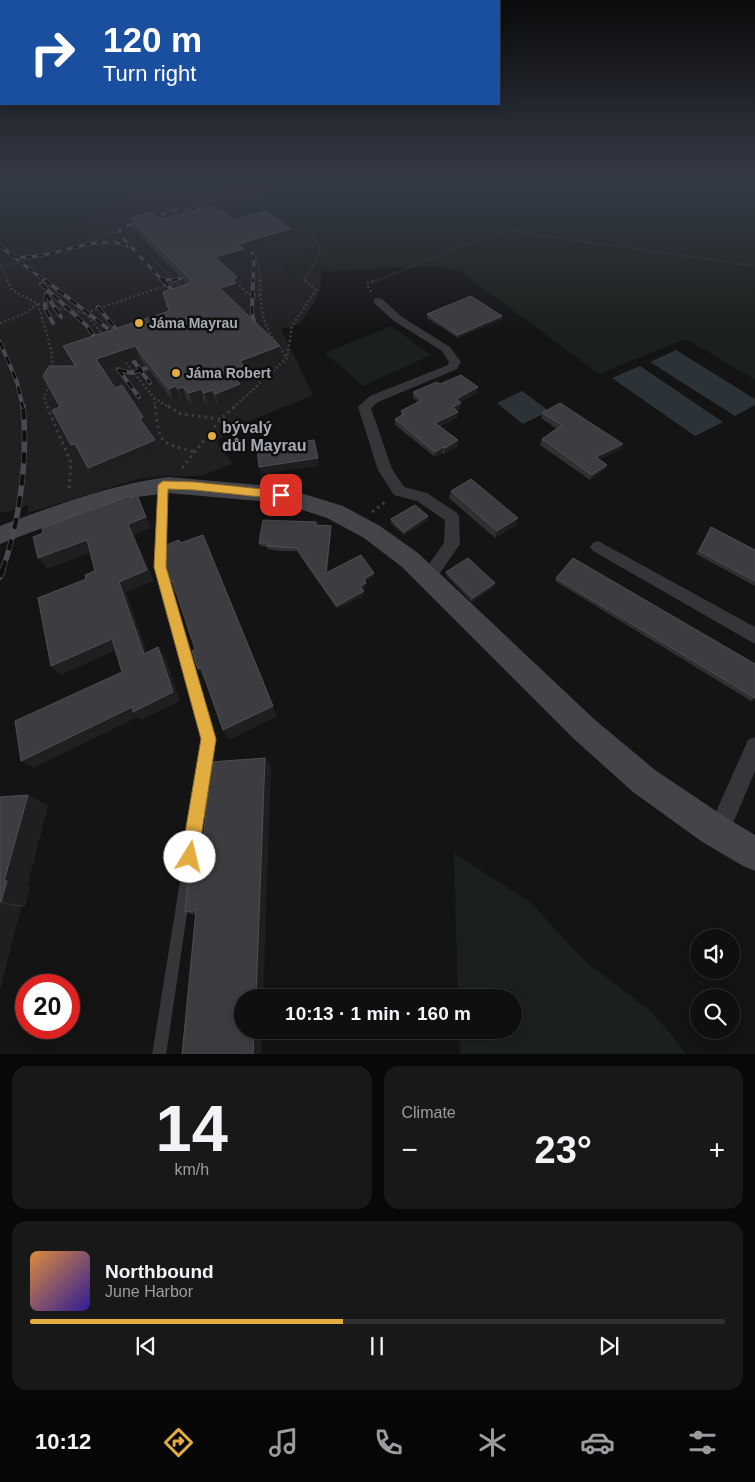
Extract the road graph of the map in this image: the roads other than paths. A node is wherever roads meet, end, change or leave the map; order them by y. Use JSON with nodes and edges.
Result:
{"nodes":[{"id":1,"x":378,"y":301,"type":"road end"},
{"id":2,"x":166,"y":485,"type":"junction"},
{"id":3,"x":0,"y":535,"type":"edge"},
{"id":4,"x":598,"y":546,"type":"dead end"},
{"id":5,"x":427,"y":578,"type":"junction"},
{"id":6,"x":755,"y":636,"type":"edge"},
{"id":7,"x":755,"y":747,"type":"edge"},
{"id":8,"x":718,"y":832,"type":"junction"},
{"id":9,"x":755,"y":854,"type":"edge"},
{"id":10,"x":159,"y":1054,"type":"edge"}],
"edges":[{"from":1,"to":5,"type":"street"},
{"from":2,"to":3,"type":"street"},
{"from":2,"to":5,"type":"street"},
{"from":2,"to":10,"type":"lane"},
{"from":4,"to":6,"type":"street"},
{"from":5,"to":8,"type":"street"},
{"from":7,"to":8,"type":"street"},
{"from":8,"to":9,"type":"street"}]}
